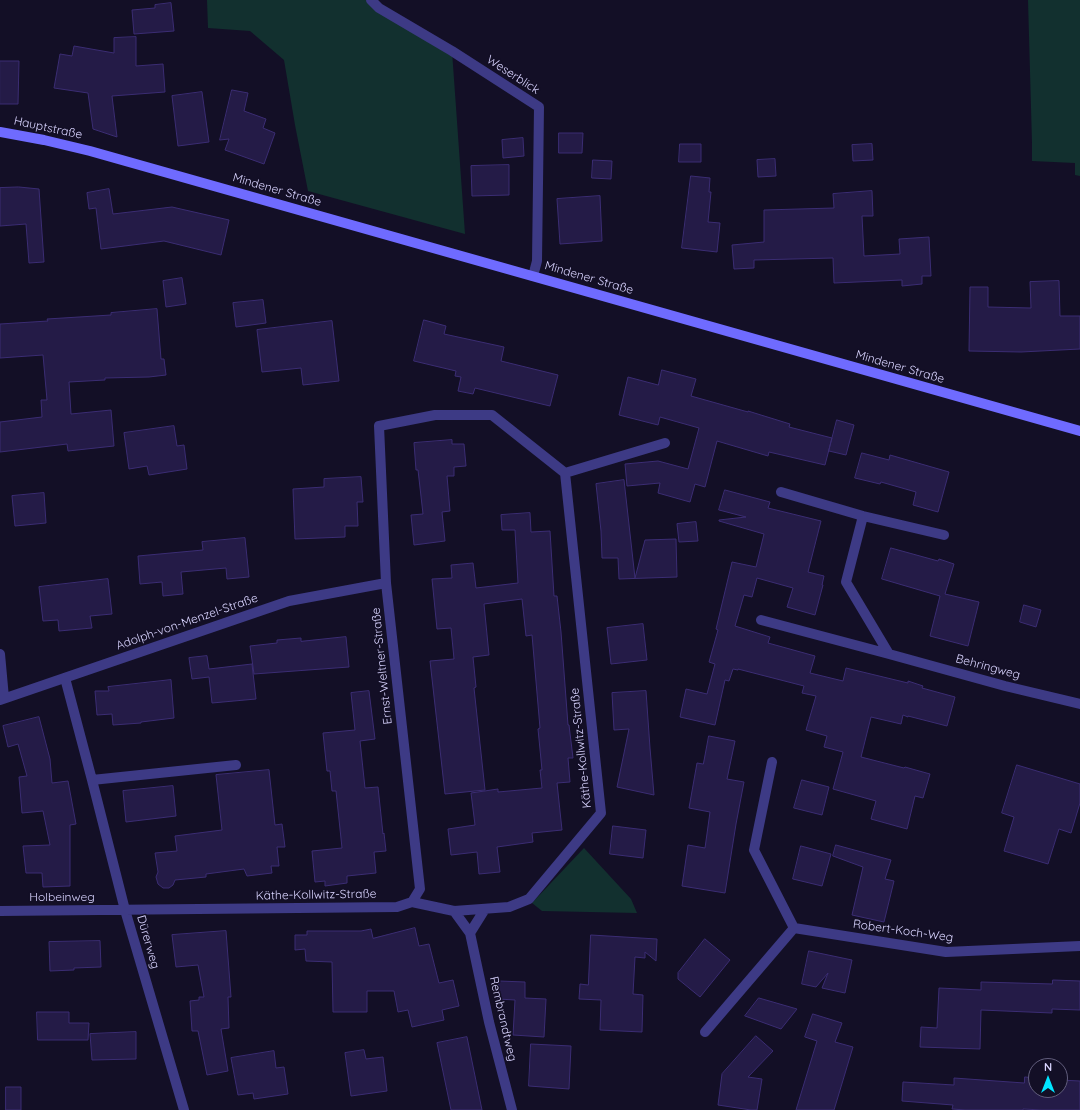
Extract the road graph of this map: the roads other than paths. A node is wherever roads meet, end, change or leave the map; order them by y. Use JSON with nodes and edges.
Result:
{"nodes":[{"id":1,"x":371,"y":0,"type":"edge"},
{"id":2,"x":0,"y":132,"type":"edge"},
{"id":3,"x":90,"y":150,"type":"joint"},
{"id":4,"x":533,"y":276,"type":"junction"},
{"id":5,"x":1080,"y":431,"type":"edge"},
{"id":6,"x":665,"y":443,"type":"dead end"},
{"id":7,"x":565,"y":473,"type":"junction"},
{"id":8,"x":781,"y":492,"type":"dead end"},
{"id":9,"x":863,"y":516,"type":"junction"},
{"id":10,"x":944,"y":535,"type":"dead end"},
{"id":11,"x":386,"y":583,"type":"junction"},
{"id":12,"x":761,"y":620,"type":"dead end"},
{"id":13,"x":0,"y":654,"type":"edge"},
{"id":14,"x":889,"y":654,"type":"junction"},
{"id":15,"x":65,"y":678,"type":"junction"},
{"id":16,"x":2,"y":699,"type":"edge"},
{"id":17,"x":1080,"y":704,"type":"edge"},
{"id":18,"x":772,"y":762,"type":"dead end"},
{"id":19,"x":236,"y":765,"type":"dead end"},
{"id":20,"x":92,"y":780,"type":"junction"},
{"id":21,"x":412,"y":902,"type":"junction"},
{"id":22,"x":485,"y":909,"type":"junction"},
{"id":23,"x":125,"y":910,"type":"junction"},
{"id":24,"x":0,"y":911,"type":"edge"},
{"id":25,"x":454,"y":912,"type":"junction"},
{"id":26,"x":794,"y":928,"type":"junction"},
{"id":27,"x":470,"y":933,"type":"junction"},
{"id":28,"x":1080,"y":946,"type":"edge"},
{"id":29,"x":705,"y":1032,"type":"dead end"},
{"id":30,"x":184,"y":1110,"type":"edge"},
{"id":31,"x":512,"y":1110,"type":"edge"}],
"edges":[{"from":1,"to":4,"type":"street","name":"Weserblick"},
{"from":2,"to":3,"type":"main road","name":"Hauptstraße"},
{"from":3,"to":4,"type":"main road","name":"Mindener Straße"},
{"from":4,"to":5,"type":"main road","name":"Mindener Straße"},
{"from":6,"to":7,"type":"street"},
{"from":7,"to":11,"type":"street","name":"Ernst-Weltner-Straße"},
{"from":7,"to":22,"type":"street","name":"Käthe-Kollwitz-Straße"},
{"from":8,"to":9,"type":"street"},
{"from":9,"to":10,"type":"street"},
{"from":9,"to":14,"type":"street"},
{"from":11,"to":15,"type":"street","name":"Adolph-von-Menzel-Straße"},
{"from":11,"to":21,"type":"street","name":"Ernst-Weltner-Straße"},
{"from":12,"to":14,"type":"street","name":"Behringweg"},
{"from":13,"to":16,"type":"street"},
{"from":14,"to":17,"type":"street","name":"Behringweg"},
{"from":15,"to":16,"type":"street","name":"Adolph-von-Menzel-Straße"},
{"from":15,"to":20,"type":"street","name":"Dürerweg"},
{"from":18,"to":26,"type":"street"},
{"from":19,"to":20,"type":"street"},
{"from":20,"to":23,"type":"street","name":"Dürerweg"},
{"from":21,"to":23,"type":"street","name":"Käthe-Kollwitz-Straße"},
{"from":21,"to":25,"type":"street","name":"Käthe-Kollwitz-Straße"},
{"from":22,"to":25,"type":"street","name":"Käthe-Kollwitz-Straße"},
{"from":22,"to":27,"type":"street"},
{"from":23,"to":24,"type":"street","name":"Holbeinweg"},
{"from":23,"to":30,"type":"street","name":"Dürerweg"},
{"from":25,"to":27,"type":"street","name":"Rembrandtweg"},
{"from":26,"to":28,"type":"street","name":"Robert-Koch-Weg"},
{"from":26,"to":29,"type":"street"},
{"from":27,"to":31,"type":"street","name":"Rembrandtweg"}]}
